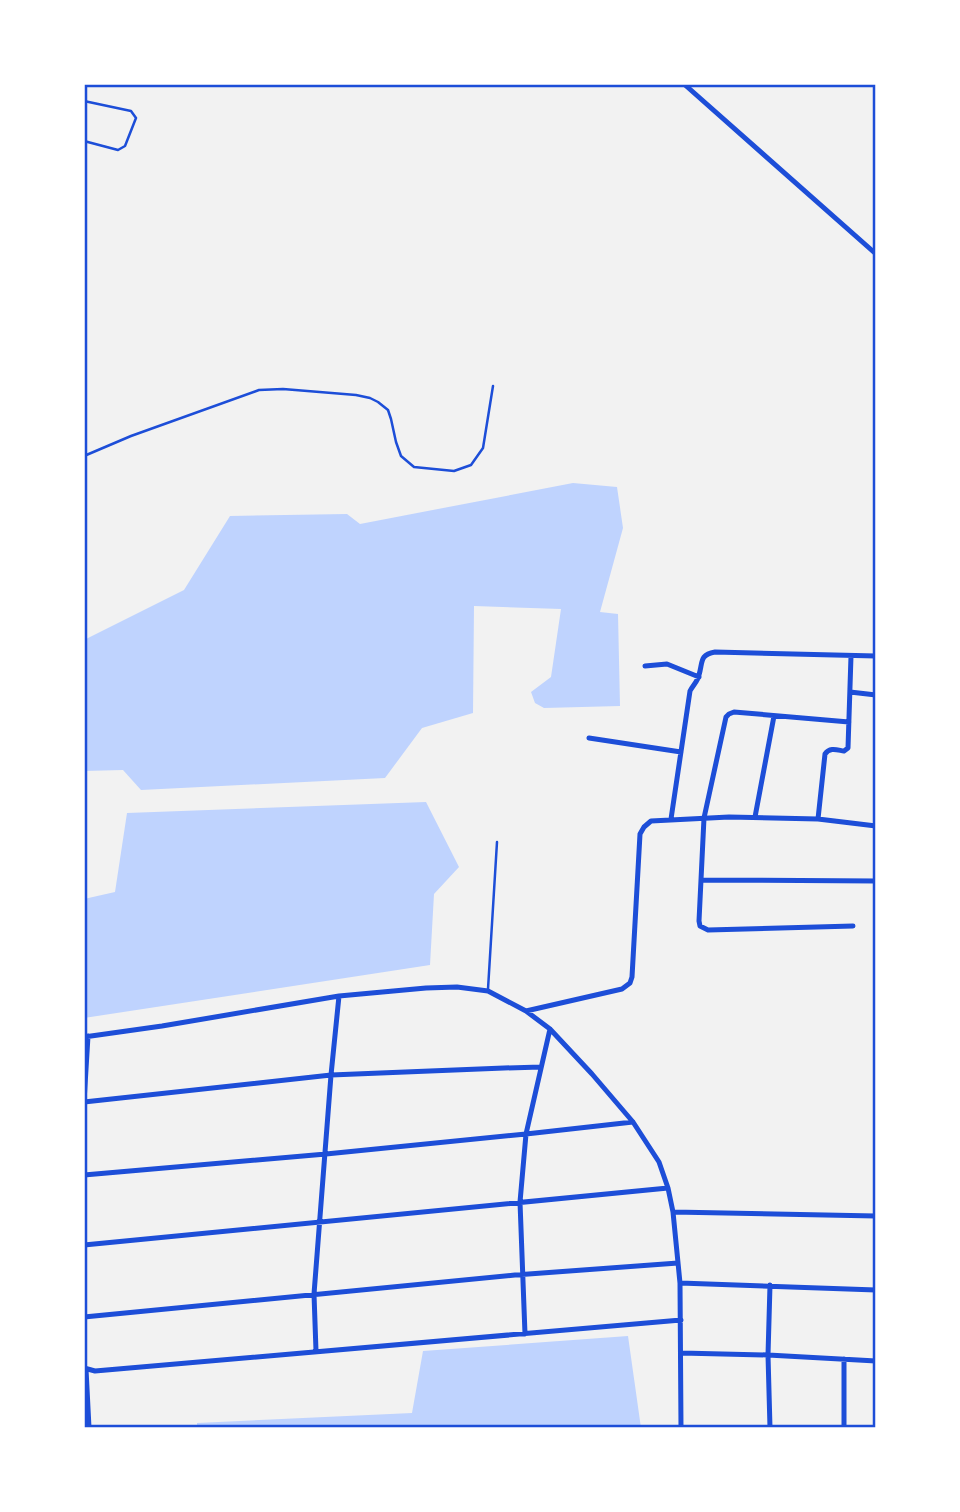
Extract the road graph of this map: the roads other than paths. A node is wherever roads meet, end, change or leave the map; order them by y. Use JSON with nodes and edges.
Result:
{"nodes":[{"id":1,"x":684,"y":84,"type":"edge"},
{"id":2,"x":84,"y":101,"type":"edge"},
{"id":3,"x":84,"y":141,"type":"edge"},
{"id":4,"x":876,"y":254,"type":"edge"},
{"id":5,"x":494,"y":386,"type":"dead end"},
{"id":6,"x":84,"y":456,"type":"edge"},
{"id":7,"x":851,"y":656,"type":"junction"},
{"id":8,"x":876,"y":656,"type":"edge"},
{"id":9,"x":645,"y":666,"type":"dead end"},
{"id":10,"x":699,"y":677,"type":"junction"},
{"id":11,"x":850,"y":692,"type":"junction"},
{"id":12,"x":876,"y":695,"type":"edge"},
{"id":13,"x":774,"y":716,"type":"junction"},
{"id":14,"x":849,"y":722,"type":"junction"},
{"id":15,"x":589,"y":738,"type":"dead end"},
{"id":16,"x":681,"y":752,"type":"junction"},
{"id":17,"x":755,"y":817,"type":"junction"},
{"id":18,"x":704,"y":818,"type":"junction"},
{"id":19,"x":671,"y":819,"type":"junction"},
{"id":20,"x":818,"y":820,"type":"junction"},
{"id":21,"x":876,"y":826,"type":"edge"},
{"id":22,"x":497,"y":842,"type":"dead end"},
{"id":23,"x":701,"y":880,"type":"junction"},
{"id":24,"x":876,"y":881,"type":"edge"},
{"id":25,"x":853,"y":926,"type":"dead end"},
{"id":26,"x":488,"y":991,"type":"junction"},
{"id":27,"x":339,"y":996,"type":"junction"},
{"id":28,"x":526,"y":1011,"type":"junction"},
{"id":29,"x":550,"y":1029,"type":"junction"},
{"id":30,"x":86,"y":1036,"type":"edge"},
{"id":31,"x":541,"y":1068,"type":"junction"},
{"id":32,"x":331,"y":1075,"type":"junction"},
{"id":33,"x":84,"y":1103,"type":"edge"},
{"id":34,"x":633,"y":1122,"type":"junction"},
{"id":35,"x":526,"y":1133,"type":"junction"},
{"id":36,"x":326,"y":1154,"type":"junction"},
{"id":37,"x":84,"y":1175,"type":"edge"},
{"id":38,"x":668,"y":1188,"type":"junction"},
{"id":39,"x":520,"y":1202,"type":"junction"},
{"id":40,"x":674,"y":1212,"type":"junction"},
{"id":41,"x":876,"y":1216,"type":"edge"},
{"id":42,"x":319,"y":1223,"type":"junction"},
{"id":43,"x":84,"y":1245,"type":"edge"},
{"id":44,"x":678,"y":1263,"type":"junction"},
{"id":45,"x":522,"y":1275,"type":"junction"},
{"id":46,"x":680,"y":1283,"type":"junction"},
{"id":47,"x":770,"y":1285,"type":"junction"},
{"id":48,"x":876,"y":1290,"type":"edge"},
{"id":49,"x":314,"y":1294,"type":"junction"},
{"id":50,"x":84,"y":1317,"type":"edge"},
{"id":51,"x":681,"y":1320,"type":"junction"},
{"id":52,"x":524,"y":1334,"type":"junction"},
{"id":53,"x":316,"y":1351,"type":"junction"},
{"id":54,"x":681,"y":1353,"type":"junction"},
{"id":55,"x":768,"y":1355,"type":"junction"},
{"id":56,"x":844,"y":1359,"type":"junction"},
{"id":57,"x":876,"y":1361,"type":"edge"},
{"id":58,"x":85,"y":1368,"type":"edge"},
{"id":59,"x":89,"y":1428,"type":"edge"},
{"id":60,"x":681,"y":1428,"type":"edge"},
{"id":61,"x":770,"y":1428,"type":"edge"},
{"id":62,"x":844,"y":1428,"type":"edge"}],
"edges":[{"from":1,"to":4,"type":"street"},
{"from":2,"to":3,"type":"lane"},
{"from":5,"to":6,"type":"lane"},
{"from":7,"to":8,"type":"street"},
{"from":7,"to":10,"type":"street"},
{"from":7,"to":11,"type":"street"},
{"from":9,"to":10,"type":"street"},
{"from":10,"to":16,"type":"street"},
{"from":11,"to":12,"type":"street"},
{"from":11,"to":14,"type":"street"},
{"from":13,"to":14,"type":"street"},
{"from":13,"to":17,"type":"street"},
{"from":13,"to":18,"type":"street"},
{"from":14,"to":20,"type":"street"},
{"from":15,"to":16,"type":"street"},
{"from":16,"to":19,"type":"street"},
{"from":17,"to":18,"type":"street"},
{"from":17,"to":20,"type":"street"},
{"from":18,"to":19,"type":"street"},
{"from":18,"to":23,"type":"street"},
{"from":19,"to":28,"type":"street"},
{"from":20,"to":21,"type":"street"},
{"from":22,"to":26,"type":"lane"},
{"from":23,"to":24,"type":"street"},
{"from":23,"to":25,"type":"street"},
{"from":26,"to":27,"type":"street"},
{"from":26,"to":28,"type":"street"},
{"from":27,"to":30,"type":"street"},
{"from":27,"to":32,"type":"street"},
{"from":28,"to":29,"type":"street"},
{"from":29,"to":31,"type":"street"},
{"from":29,"to":34,"type":"street"},
{"from":30,"to":33,"type":"street"},
{"from":31,"to":32,"type":"street"},
{"from":31,"to":35,"type":"street"},
{"from":32,"to":33,"type":"street"},
{"from":32,"to":36,"type":"street"},
{"from":34,"to":35,"type":"street"},
{"from":34,"to":38,"type":"street"},
{"from":35,"to":36,"type":"street"},
{"from":35,"to":39,"type":"street"},
{"from":36,"to":37,"type":"street"},
{"from":36,"to":42,"type":"street"},
{"from":38,"to":39,"type":"street"},
{"from":38,"to":40,"type":"street"},
{"from":39,"to":42,"type":"street"},
{"from":39,"to":45,"type":"street"},
{"from":40,"to":41,"type":"street"},
{"from":40,"to":44,"type":"street"},
{"from":42,"to":43,"type":"street"},
{"from":42,"to":49,"type":"street"},
{"from":44,"to":45,"type":"street"},
{"from":44,"to":46,"type":"street"},
{"from":45,"to":49,"type":"street"},
{"from":45,"to":52,"type":"street"},
{"from":46,"to":47,"type":"street"},
{"from":46,"to":51,"type":"street"},
{"from":47,"to":48,"type":"street"},
{"from":47,"to":55,"type":"street"},
{"from":49,"to":50,"type":"street"},
{"from":49,"to":53,"type":"street"},
{"from":51,"to":52,"type":"street"},
{"from":51,"to":54,"type":"street"},
{"from":52,"to":53,"type":"street"},
{"from":53,"to":58,"type":"street"},
{"from":54,"to":55,"type":"street"},
{"from":54,"to":60,"type":"street"},
{"from":55,"to":56,"type":"street"},
{"from":55,"to":61,"type":"street"},
{"from":56,"to":57,"type":"street"},
{"from":56,"to":62,"type":"street"},
{"from":58,"to":59,"type":"street"}]}
